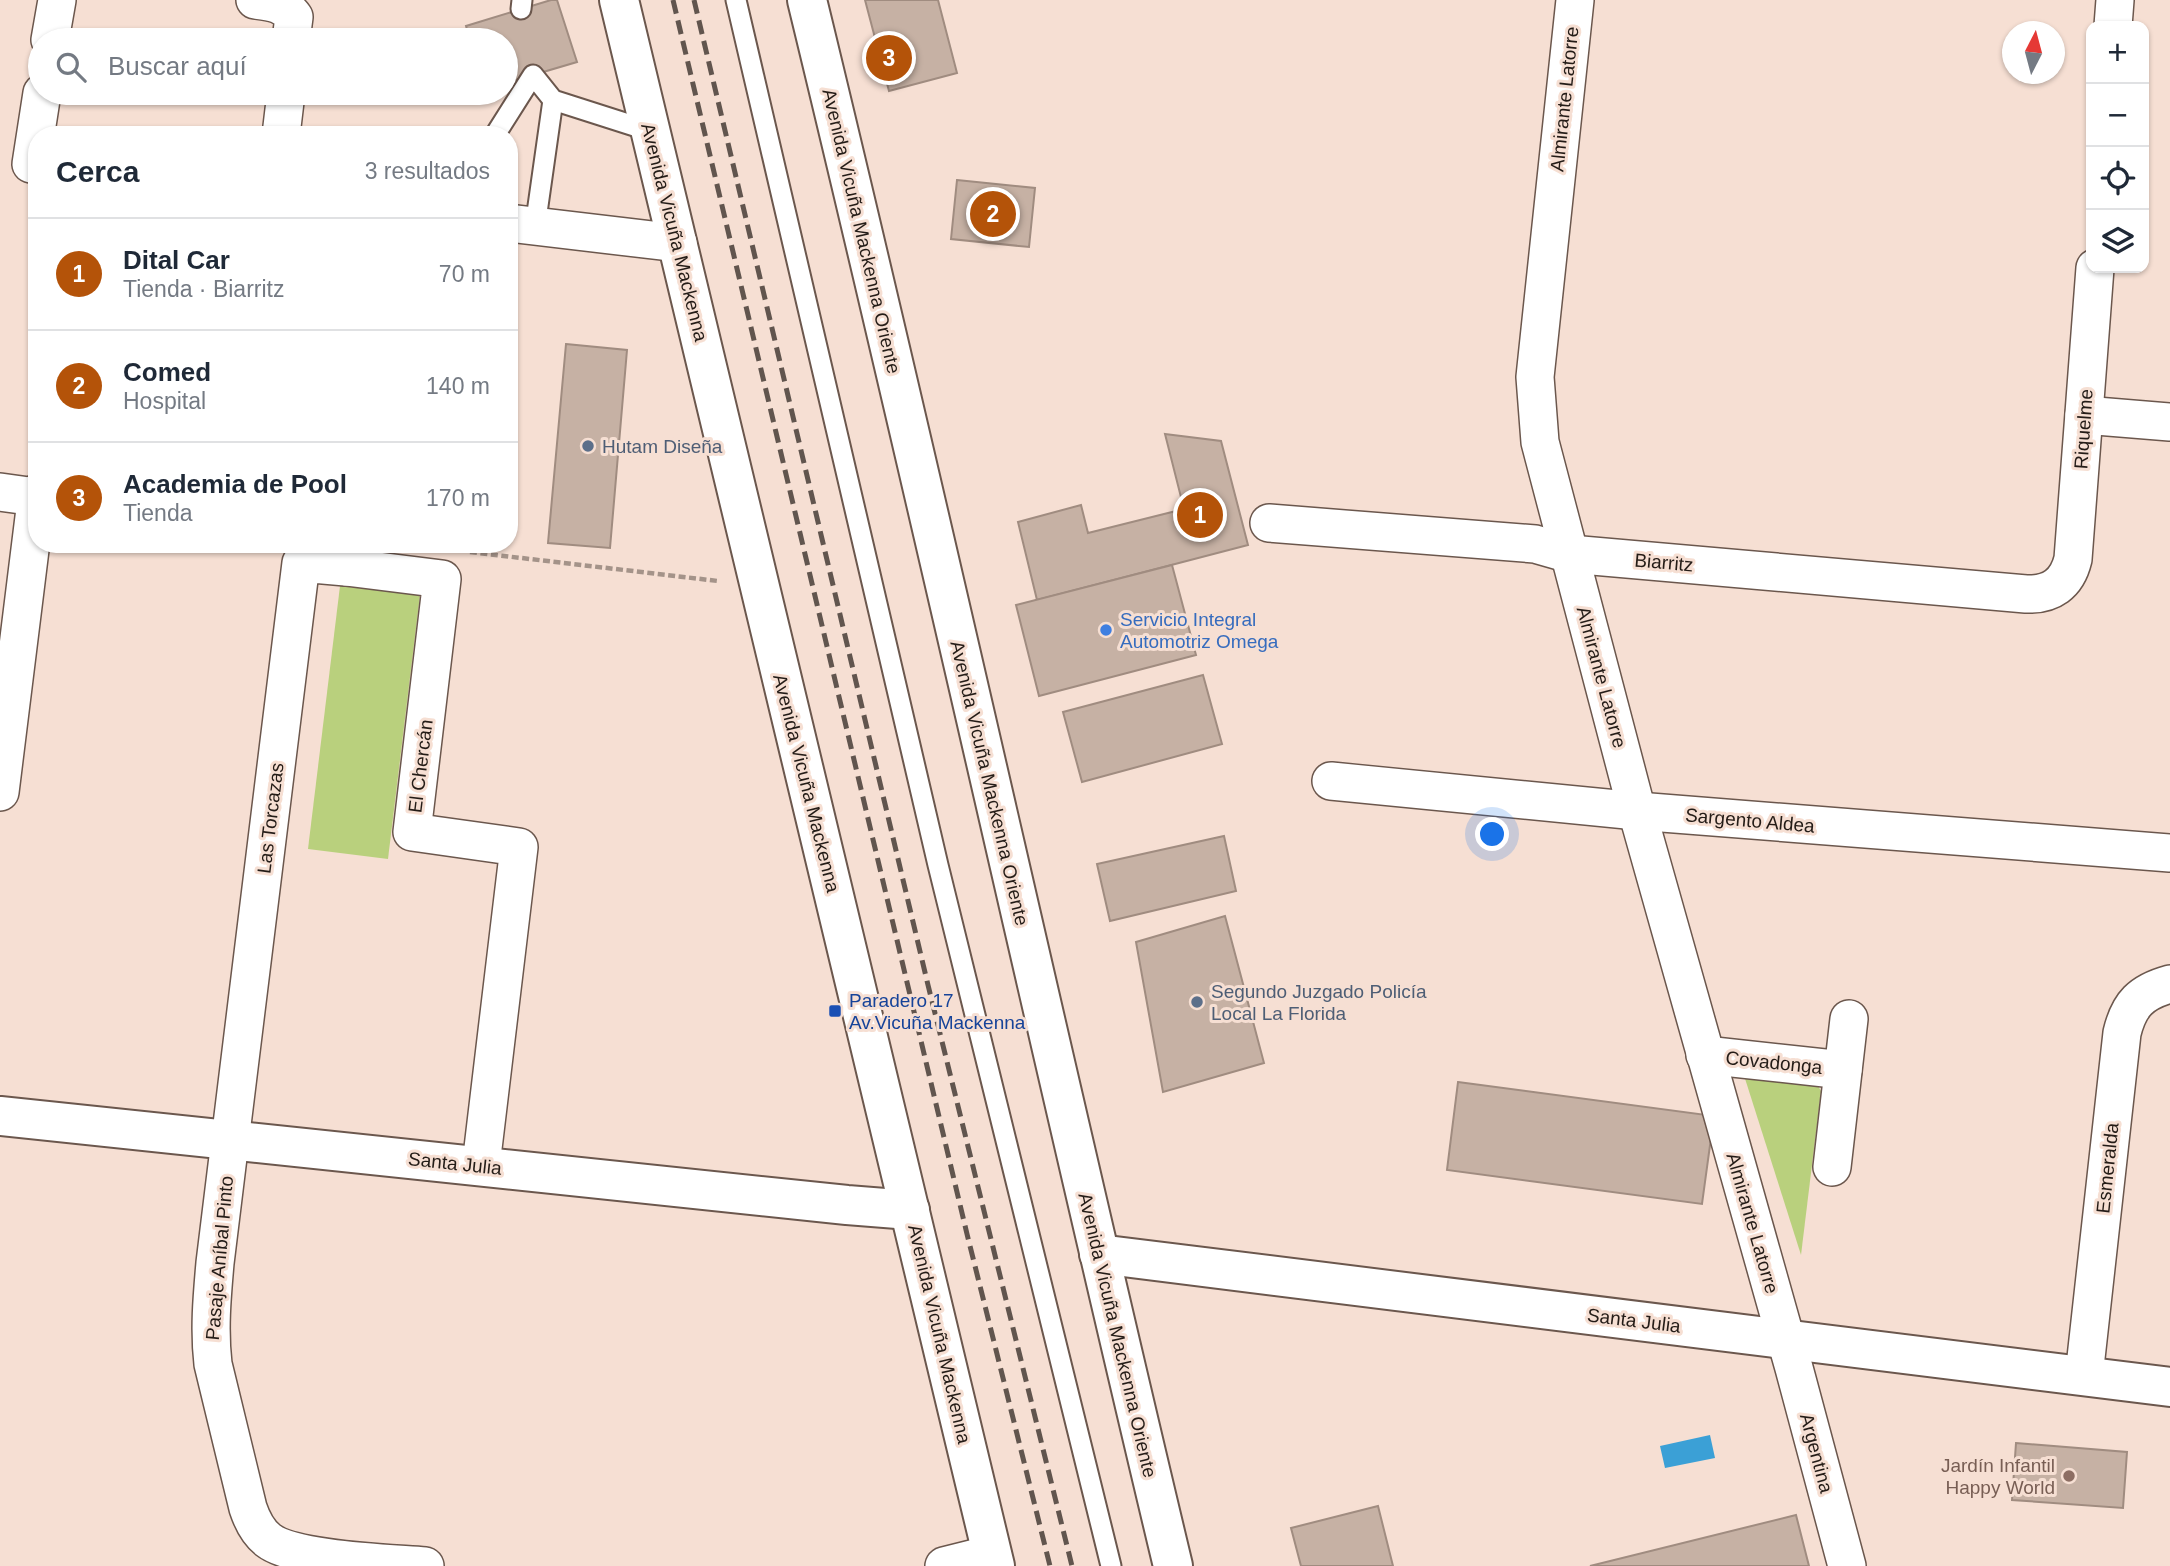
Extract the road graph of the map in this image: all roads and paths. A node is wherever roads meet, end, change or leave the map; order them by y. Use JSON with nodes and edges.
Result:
{"nodes":[{"id":1,"x":57,"y":0,"type":"edge"},
{"id":2,"x":255,"y":0,"type":"edge"},
{"id":3,"x":619,"y":0,"type":"edge"},
{"id":4,"x":736,"y":0,"type":"edge"},
{"id":5,"x":807,"y":0,"type":"edge"},
{"id":6,"x":1575,"y":0,"type":"edge"},
{"id":7,"x":2115,"y":0,"type":"edge"},
{"id":8,"x":2113,"y":21,"type":"edge"},
{"id":9,"x":52,"y":28,"type":"edge"},
{"id":10,"x":293,"y":28,"type":"edge"},
{"id":11,"x":518,"y":99,"type":"edge"},
{"id":12,"x":553,"y":100,"type":"junction"},
{"id":13,"x":39,"y":105,"type":"edge"},
{"id":14,"x":285,"y":105,"type":"edge"},
{"id":15,"x":514,"y":105,"type":"edge"},
{"id":16,"x":33,"y":126,"type":"edge"},
{"id":17,"x":282,"y":126,"type":"edge"},
{"id":18,"x":501,"y":126,"type":"edge"},
{"id":19,"x":650,"y":131,"type":"junction"},
{"id":20,"x":28,"y":145,"type":"edge"},
{"id":21,"x":23,"y":163,"type":"edge"},
{"id":22,"x":522,"y":225,"type":"edge"},
{"id":23,"x":678,"y":243,"type":"junction"},
{"id":24,"x":2095,"y":273,"type":"edge"},
{"id":25,"x":2084,"y":415,"type":"junction"},
{"id":26,"x":2170,"y":422,"type":"edge"},
{"id":27,"x":0,"y":492,"type":"edge"},
{"id":28,"x":28,"y":494,"type":"edge"},
{"id":29,"x":1269,"y":523,"type":"dead end"},
{"id":30,"x":29,"y":553,"type":"edge"},
{"id":31,"x":445,"y":553,"type":"edge"},
{"id":32,"x":480,"y":553,"type":"edge"},
{"id":33,"x":1570,"y":554,"type":"junction"},
{"id":34,"x":347,"y":556,"type":"edge"},
{"id":35,"x":442,"y":579,"type":"junction"},
{"id":36,"x":2059,"y":586,"type":"joint"},
{"id":37,"x":761,"y":590,"type":"junction"},
{"id":38,"x":1331,"y":781,"type":"dead end"},
{"id":39,"x":0,"y":792,"type":"edge"},
{"id":40,"x":1637,"y":811,"type":"junction"},
{"id":41,"x":2170,"y":853,"type":"edge"},
{"id":42,"x":2170,"y":984,"type":"edge"},
{"id":43,"x":1849,"y":1019,"type":"dead end"},
{"id":44,"x":1705,"y":1055,"type":"junction"},
{"id":45,"x":1843,"y":1070,"type":"junction"},
{"id":46,"x":0,"y":1116,"type":"edge"},
{"id":47,"x":230,"y":1140,"type":"junction"},
{"id":48,"x":481,"y":1166,"type":"junction"},
{"id":49,"x":1832,"y":1167,"type":"dead end"},
{"id":50,"x":910,"y":1210,"type":"junction"},
{"id":51,"x":1099,"y":1254,"type":"junction"},
{"id":52,"x":1786,"y":1339,"type":"junction"},
{"id":53,"x":2084,"y":1376,"type":"junction"},
{"id":54,"x":2170,"y":1387,"type":"edge"},
{"id":55,"x":994,"y":1560,"type":"edge"},
{"id":56,"x":425,"y":1566,"type":"edge"},
{"id":57,"x":944,"y":1566,"type":"edge"},
{"id":58,"x":1111,"y":1566,"type":"edge"},
{"id":59,"x":1173,"y":1566,"type":"edge"},
{"id":60,"x":1847,"y":1566,"type":"edge"}],
"edges":[{"from":1,"to":9,"type":"street"},
{"from":2,"to":10,"type":"street"},
{"from":3,"to":19,"type":"main road","name":"Avenida Vicuña Mackenna"},
{"from":4,"to":58,"type":"lane"},
{"from":5,"to":51,"type":"main road","name":"Avenida Vicuña Mackenna Oriente"},
{"from":6,"to":33,"type":"street","name":"Almirante Latorre"},
{"from":7,"to":8,"type":"street"},
{"from":11,"to":12,"type":"lane"},
{"from":12,"to":19,"type":"lane"},
{"from":12,"to":22,"type":"lane"},
{"from":13,"to":16,"type":"street"},
{"from":14,"to":17,"type":"street"},
{"from":15,"to":18,"type":"lane"},
{"from":19,"to":23,"type":"main road","name":"Avenida Vicuña Mackenna"},
{"from":20,"to":21,"type":"street"},
{"from":22,"to":23,"type":"street"},
{"from":23,"to":37,"type":"main road","name":"Avenida Vicuña Mackenna"},
{"from":24,"to":25,"type":"street","name":"Riquelme"},
{"from":25,"to":26,"type":"street"},
{"from":25,"to":36,"type":"street","name":"Riquelme"},
{"from":27,"to":28,"type":"street"},
{"from":29,"to":33,"type":"street","name":"Biarritz"},
{"from":30,"to":39,"type":"street"},
{"from":31,"to":35,"type":"path"},
{"from":32,"to":37,"type":"path"},
{"from":33,"to":36,"type":"street","name":"Biarritz"},
{"from":33,"to":40,"type":"street","name":"Almirante Latorre"},
{"from":34,"to":35,"type":"street"},
{"from":34,"to":47,"type":"street","name":"Las Torcazas"},
{"from":35,"to":48,"type":"street","name":"El Chercán"},
{"from":37,"to":50,"type":"main road","name":"Avenida Vicuña Mackenna"},
{"from":38,"to":40,"type":"street","name":"Sargento Aldea"},
{"from":40,"to":41,"type":"street","name":"Sargento Aldea"},
{"from":40,"to":44,"type":"street","name":"Almirante Latorre"},
{"from":42,"to":53,"type":"street","name":"Esmeralda"},
{"from":43,"to":45,"type":"street","name":"Covadonga"},
{"from":44,"to":45,"type":"street","name":"Covadonga"},
{"from":44,"to":52,"type":"street","name":"Almirante Latorre"},
{"from":45,"to":49,"type":"street","name":"Covadonga"},
{"from":46,"to":47,"type":"main road","name":"Santa Julia"},
{"from":47,"to":48,"type":"main road","name":"Santa Julia"},
{"from":47,"to":56,"type":"street","name":"Pasaje Aníbal Pinto"},
{"from":48,"to":50,"type":"main road","name":"Santa Julia"},
{"from":50,"to":55,"type":"main road","name":"Avenida Vicuña Mackenna"},
{"from":51,"to":52,"type":"main road","name":"Santa Julia"},
{"from":51,"to":59,"type":"main road","name":"Avenida Vicuña Mackenna Oriente"},
{"from":52,"to":53,"type":"main road","name":"Santa Julia"},
{"from":52,"to":60,"type":"street","name":"Argentina"},
{"from":53,"to":54,"type":"main road","name":"Santa Julia"},
{"from":55,"to":57,"type":"street"}]}
